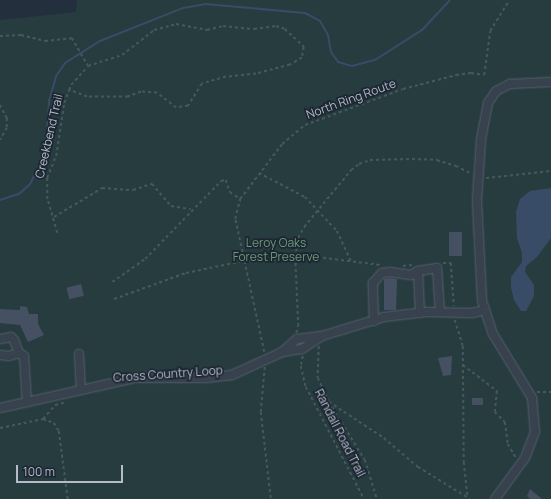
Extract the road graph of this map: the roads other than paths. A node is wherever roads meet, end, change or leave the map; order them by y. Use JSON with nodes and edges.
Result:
{"nodes":[{"id":1,"x":551,"y":82,"type":"edge"},
{"id":2,"x":418,"y":268,"type":"junction"},
{"id":3,"x":485,"y":310,"type":"junction"},
{"id":4,"x":440,"y":312,"type":"junction"},
{"id":5,"x":420,"y":313,"type":"junction"},
{"id":6,"x":374,"y":321,"type":"junction"},
{"id":7,"x":0,"y":339,"type":"edge"},
{"id":8,"x":19,"y":353,"type":"junction"},
{"id":9,"x":0,"y":354,"type":"edge"},
{"id":10,"x":79,"y":354,"type":"dead end"},
{"id":11,"x":81,"y":389,"type":"junction"},
{"id":12,"x":27,"y":402,"type":"junction"},
{"id":13,"x":0,"y":408,"type":"edge"},
{"id":14,"x":495,"y":499,"type":"edge"}],
"edges":[{"from":1,"to":3,"type":"street"},
{"from":2,"to":4,"type":"street"},
{"from":2,"to":5,"type":"street"},
{"from":2,"to":6,"type":"street"},
{"from":3,"to":4,"type":"street"},
{"from":3,"to":14,"type":"street"},
{"from":4,"to":5,"type":"street"},
{"from":5,"to":6,"type":"street"},
{"from":6,"to":11,"type":"street"},
{"from":7,"to":8,"type":"street"},
{"from":8,"to":9,"type":"street"},
{"from":8,"to":12,"type":"street"},
{"from":10,"to":11,"type":"street"},
{"from":11,"to":12,"type":"street"},
{"from":12,"to":13,"type":"street"}]}
